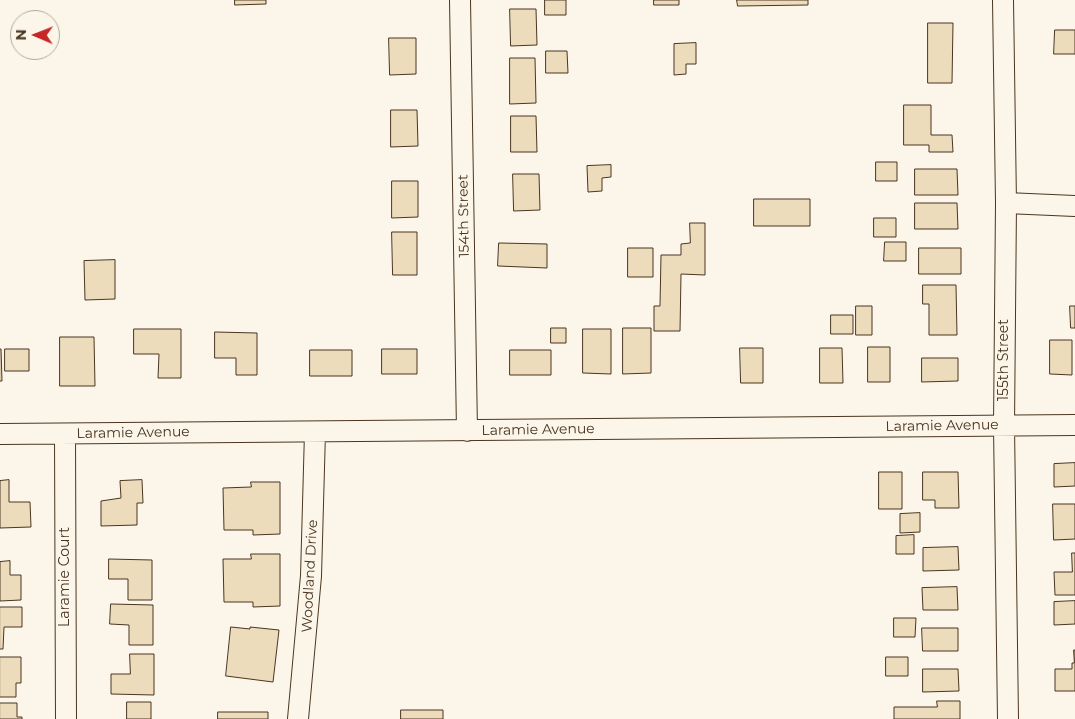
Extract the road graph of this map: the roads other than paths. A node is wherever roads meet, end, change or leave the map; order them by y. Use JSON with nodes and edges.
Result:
{"nodes":[{"id":1,"x":460,"y":0,"type":"edge"},
{"id":2,"x":1003,"y":0,"type":"edge"},
{"id":3,"x":1006,"y":203,"type":"junction"},
{"id":4,"x":1075,"y":206,"type":"edge"},
{"id":5,"x":1075,"y":425,"type":"edge"},
{"id":6,"x":1004,"y":426,"type":"junction"},
{"id":7,"x":468,"y":431,"type":"junction"},
{"id":8,"x":315,"y":432,"type":"junction"},
{"id":9,"x":0,"y":434,"type":"edge"},
{"id":10,"x":65,"y":434,"type":"junction"},
{"id":11,"x":66,"y":719,"type":"edge"},
{"id":12,"x":298,"y":719,"type":"edge"},
{"id":13,"x":1008,"y":719,"type":"edge"}],
"edges":[{"from":1,"to":7,"type":"street","name":"154th Street"},
{"from":2,"to":3,"type":"street","name":"155th Street"},
{"from":3,"to":4,"type":"street"},
{"from":3,"to":6,"type":"street","name":"155th Street"},
{"from":5,"to":6,"type":"street","name":"Laramie Avenue"},
{"from":6,"to":7,"type":"street","name":"Laramie Avenue"},
{"from":6,"to":13,"type":"street","name":"155th Street"},
{"from":7,"to":8,"type":"street","name":"Laramie Avenue"},
{"from":8,"to":10,"type":"street","name":"Laramie Avenue"},
{"from":8,"to":12,"type":"street","name":"Woodland Drive"},
{"from":9,"to":10,"type":"street","name":"Laramie Avenue"},
{"from":10,"to":11,"type":"street","name":"Laramie Court"}]}
